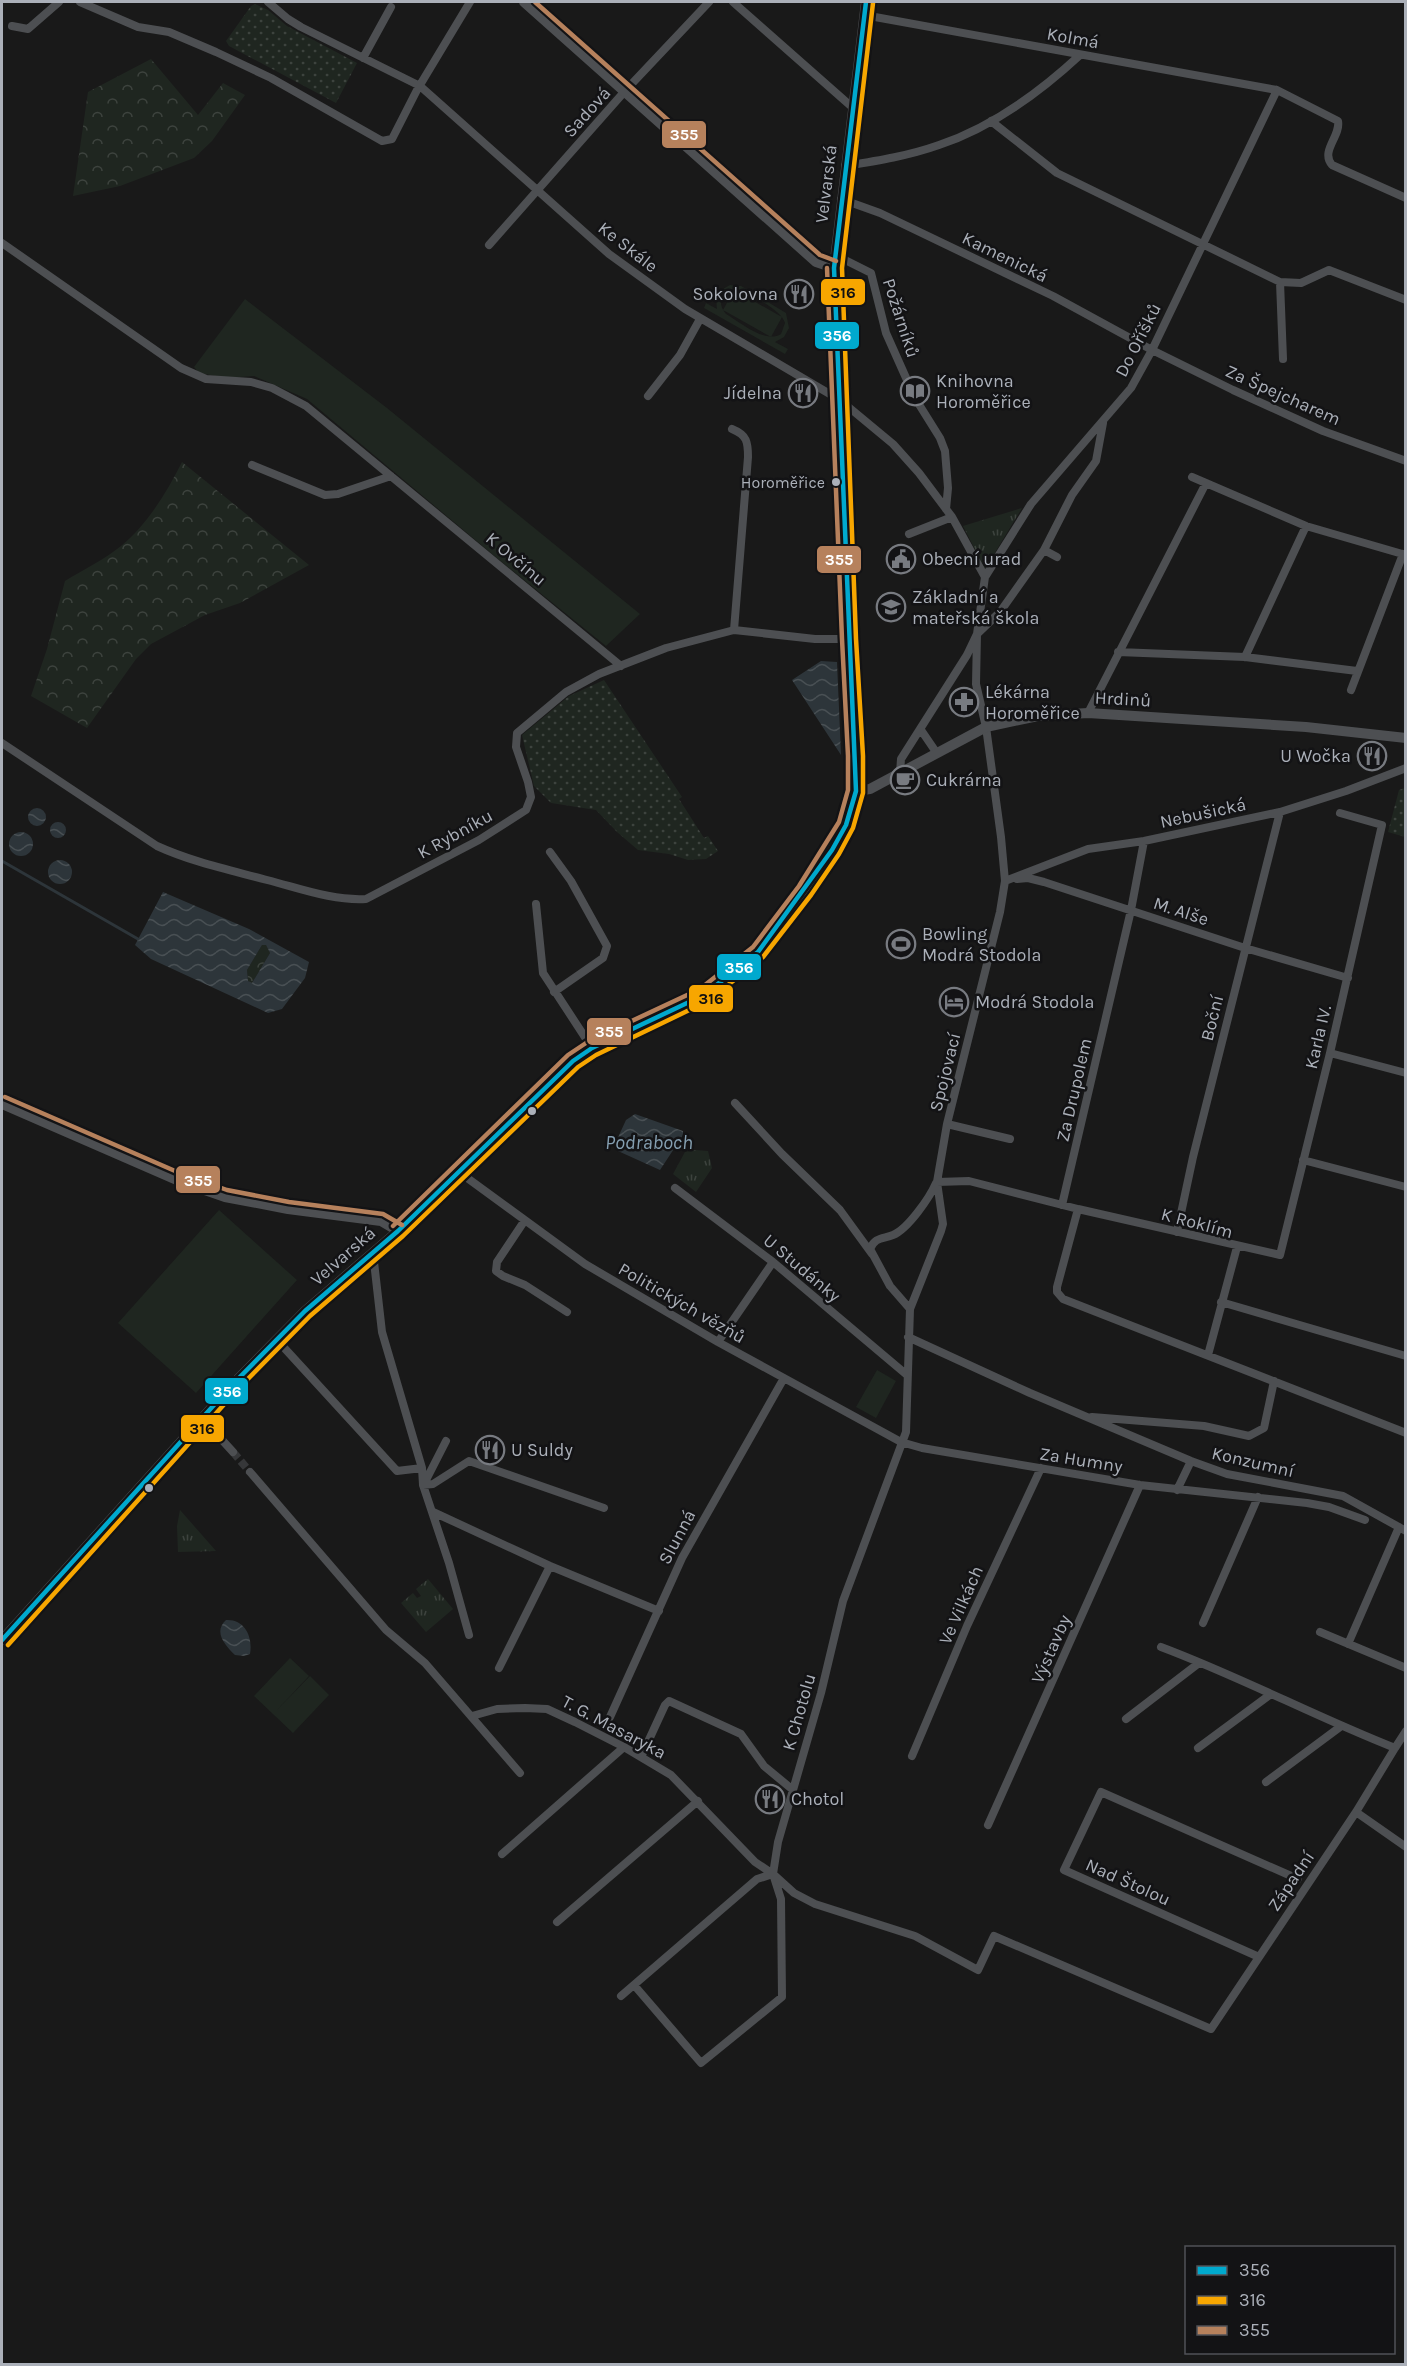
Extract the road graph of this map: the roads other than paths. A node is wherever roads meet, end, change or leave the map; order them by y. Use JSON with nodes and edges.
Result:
{"nodes":[{"id":1,"x":59,"y":2,"type":"edge"},
{"id":2,"x":80,"y":2,"type":"edge"},
{"id":3,"x":268,"y":2,"type":"edge"},
{"id":4,"x":470,"y":2,"type":"edge"},
{"id":5,"x":524,"y":2,"type":"edge"},
{"id":6,"x":709,"y":2,"type":"edge"},
{"id":7,"x":732,"y":2,"type":"edge"},
{"id":8,"x":866,"y":2,"type":"edge"},
{"id":9,"x":391,"y":7,"type":"dead end"},
{"id":10,"x":864,"y":15,"type":"junction"},
{"id":11,"x":12,"y":27,"type":"dead end"},
{"id":12,"x":1080,"y":55,"type":"junction"},
{"id":13,"x":363,"y":58,"type":"junction"},
{"id":14,"x":420,"y":86,"type":"junction"},
{"id":15,"x":1277,"y":90,"type":"junction"},
{"id":16,"x":625,"y":91,"type":"junction"},
{"id":17,"x":852,"y":107,"type":"junction"},
{"id":18,"x":991,"y":122,"type":"junction"},
{"id":19,"x":845,"y":166,"type":"junction"},
{"id":20,"x":538,"y":190,"type":"junction"},
{"id":21,"x":1406,"y":198,"type":"edge"},
{"id":22,"x":841,"y":199,"type":"junction"},
{"id":23,"x":2,"y":243,"type":"edge"},
{"id":24,"x":489,"y":245,"type":"dead end"},
{"id":25,"x":1202,"y":245,"type":"junction"},
{"id":26,"x":835,"y":255,"type":"junction"},
{"id":27,"x":834,"y":268,"type":"junction"},
{"id":28,"x":1280,"y":282,"type":"junction"},
{"id":29,"x":1406,"y":300,"type":"edge"},
{"id":30,"x":700,"y":319,"type":"junction"},
{"id":31,"x":1152,"y":350,"type":"junction"},
{"id":32,"x":1282,"y":359,"type":"dead end"},
{"id":33,"x":648,"y":396,"type":"dead end"},
{"id":34,"x":840,"y":400,"type":"junction"},
{"id":35,"x":1104,"y":421,"type":"junction"},
{"id":36,"x":732,"y":429,"type":"dead end"},
{"id":37,"x":1406,"y":461,"type":"edge"},
{"id":38,"x":252,"y":465,"type":"dead end"},
{"id":39,"x":391,"y":476,"type":"junction"},
{"id":40,"x":1192,"y":477,"type":"dead end"},
{"id":41,"x":1206,"y":483,"type":"junction"},
{"id":42,"x":946,"y":509,"type":"junction"},
{"id":43,"x":952,"y":517,"type":"junction"},
{"id":44,"x":1306,"y":526,"type":"junction"},
{"id":45,"x":909,"y":534,"type":"dead end"},
{"id":46,"x":1044,"y":550,"type":"junction"},
{"id":47,"x":1404,"y":555,"type":"edge"},
{"id":48,"x":1057,"y":557,"type":"dead end"},
{"id":49,"x":985,"y":577,"type":"junction"},
{"id":50,"x":734,"y":630,"type":"junction"},
{"id":51,"x":977,"y":634,"type":"junction"},
{"id":52,"x":849,"y":639,"type":"junction"},
{"id":53,"x":1118,"y":652,"type":"junction"},
{"id":54,"x":1245,"y":657,"type":"junction"},
{"id":55,"x":621,"y":666,"type":"junction"},
{"id":56,"x":1357,"y":671,"type":"junction"},
{"id":57,"x":1351,"y":690,"type":"dead end"},
{"id":58,"x":1088,"y":713,"type":"junction"},
{"id":59,"x":986,"y":727,"type":"junction"},
{"id":60,"x":921,"y":730,"type":"junction"},
{"id":61,"x":1406,"y":738,"type":"edge"},
{"id":62,"x":2,"y":743,"type":"edge"},
{"id":63,"x":936,"y":752,"type":"junction"},
{"id":64,"x":1406,"y":768,"type":"edge"},
{"id":65,"x":900,"y":773,"type":"junction"},
{"id":66,"x":856,"y":791,"type":"junction"},
{"id":67,"x":1280,"y":812,"type":"junction"},
{"id":68,"x":1340,"y":813,"type":"dead end"},
{"id":69,"x":1144,"y":841,"type":"junction"},
{"id":70,"x":549,"y":852,"type":"dead end"},
{"id":71,"x":1005,"y":881,"type":"junction"},
{"id":72,"x":536,"y":904,"type":"dead end"},
{"id":73,"x":1131,"y":910,"type":"junction"},
{"id":74,"x":1245,"y":948,"type":"junction"},
{"id":75,"x":1348,"y":978,"type":"junction"},
{"id":76,"x":554,"y":992,"type":"junction"},
{"id":77,"x":592,"y":1048,"type":"junction"},
{"id":78,"x":1330,"y":1053,"type":"junction"},
{"id":79,"x":1406,"y":1073,"type":"edge"},
{"id":80,"x":735,"y":1103,"type":"dead end"},
{"id":81,"x":2,"y":1104,"type":"edge"},
{"id":82,"x":947,"y":1124,"type":"junction"},
{"id":83,"x":1010,"y":1139,"type":"dead end"},
{"id":84,"x":1303,"y":1160,"type":"junction"},
{"id":85,"x":459,"y":1172,"type":"junction"},
{"id":86,"x":937,"y":1182,"type":"junction"},
{"id":87,"x":1406,"y":1186,"type":"edge"},
{"id":88,"x":675,"y":1188,"type":"dead end"},
{"id":89,"x":1062,"y":1205,"type":"junction"},
{"id":90,"x":1077,"y":1209,"type":"junction"},
{"id":91,"x":525,"y":1220,"type":"junction"},
{"id":92,"x":398,"y":1231,"type":"junction"},
{"id":93,"x":1177,"y":1232,"type":"junction"},
{"id":94,"x":1237,"y":1247,"type":"junction"},
{"id":95,"x":373,"y":1253,"type":"junction"},
{"id":96,"x":872,"y":1254,"type":"junction"},
{"id":97,"x":773,"y":1262,"type":"junction"},
{"id":98,"x":1221,"y":1302,"type":"junction"},
{"id":99,"x":910,"y":1309,"type":"junction"},
{"id":100,"x":567,"y":1312,"type":"dead end"},
{"id":101,"x":908,"y":1337,"type":"junction"},
{"id":102,"x":277,"y":1340,"type":"junction"},
{"id":103,"x":718,"y":1341,"type":"junction"},
{"id":104,"x":1208,"y":1355,"type":"junction"},
{"id":105,"x":1406,"y":1356,"type":"edge"},
{"id":106,"x":907,"y":1375,"type":"junction"},
{"id":107,"x":784,"y":1378,"type":"junction"},
{"id":108,"x":1274,"y":1381,"type":"junction"},
{"id":109,"x":1083,"y":1416,"type":"junction"},
{"id":110,"x":203,"y":1419,"type":"junction"},
{"id":111,"x":1406,"y":1433,"type":"edge"},
{"id":112,"x":446,"y":1441,"type":"dead end"},
{"id":113,"x":901,"y":1442,"type":"junction"},
{"id":114,"x":233,"y":1452,"type":"tunnel mouth"},
{"id":115,"x":1191,"y":1461,"type":"junction"},
{"id":116,"x":422,"y":1468,"type":"junction"},
{"id":117,"x":1041,"y":1468,"type":"junction"},
{"id":118,"x":250,"y":1472,"type":"tunnel mouth"},
{"id":119,"x":423,"y":1485,"type":"junction"},
{"id":120,"x":1140,"y":1485,"type":"junction"},
{"id":121,"x":1293,"y":1487,"type":"junction"},
{"id":122,"x":1177,"y":1490,"type":"junction"},
{"id":123,"x":1258,"y":1497,"type":"junction"},
{"id":124,"x":1286,"y":1499,"type":"junction"},
{"id":125,"x":604,"y":1508,"type":"dead end"},
{"id":126,"x":432,"y":1512,"type":"junction"},
{"id":127,"x":1365,"y":1520,"type":"dead end"},
{"id":128,"x":1402,"y":1529,"type":"edge"},
{"id":129,"x":550,"y":1566,"type":"junction"},
{"id":130,"x":659,"y":1611,"type":"junction"},
{"id":131,"x":1203,"y":1623,"type":"dead end"},
{"id":132,"x":1320,"y":1632,"type":"dead end"},
{"id":133,"x":469,"y":1635,"type":"dead end"},
{"id":134,"x":2,"y":1640,"type":"edge"},
{"id":135,"x":1348,"y":1644,"type":"junction"},
{"id":136,"x":1161,"y":1647,"type":"dead end"},
{"id":137,"x":1199,"y":1663,"type":"junction"},
{"id":138,"x":499,"y":1668,"type":"dead end"},
{"id":139,"x":1406,"y":1668,"type":"edge"},
{"id":140,"x":1271,"y":1694,"type":"junction"},
{"id":141,"x":472,"y":1716,"type":"junction"},
{"id":142,"x":610,"y":1717,"type":"dead end"},
{"id":143,"x":1126,"y":1719,"type":"dead end"},
{"id":144,"x":1340,"y":1727,"type":"junction"},
{"id":145,"x":1406,"y":1731,"type":"edge"},
{"id":146,"x":624,"y":1747,"type":"junction"},
{"id":147,"x":1198,"y":1748,"type":"dead end"},
{"id":148,"x":1395,"y":1748,"type":"junction"},
{"id":149,"x":912,"y":1756,"type":"dead end"},
{"id":150,"x":641,"y":1757,"type":"junction"},
{"id":151,"x":520,"y":1773,"type":"dead end"},
{"id":152,"x":1266,"y":1782,"type":"dead end"},
{"id":153,"x":793,"y":1790,"type":"junction"},
{"id":154,"x":698,"y":1801,"type":"junction"},
{"id":155,"x":1356,"y":1812,"type":"junction"},
{"id":156,"x":988,"y":1825,"type":"dead end"},
{"id":157,"x":1406,"y":1847,"type":"edge"},
{"id":158,"x":502,"y":1854,"type":"dead end"},
{"id":159,"x":773,"y":1874,"type":"junction"},
{"id":160,"x":1298,"y":1879,"type":"dead end"},
{"id":161,"x":557,"y":1922,"type":"dead end"},
{"id":162,"x":1259,"y":1957,"type":"junction"},
{"id":163,"x":634,"y":1984,"type":"junction"},
{"id":164,"x":621,"y":1996,"type":"dead end"},
{"id":165,"x":1211,"y":2030,"type":"joint"}],
"edges":[{"from":1,"to":11,"type":"street"},
{"from":2,"to":14,"type":"street"},
{"from":3,"to":13,"type":"street","name":"Ke Skále"},
{"from":4,"to":14,"type":"street"},
{"from":5,"to":16,"type":"street"},
{"from":6,"to":16,"type":"street","name":"Sadová"},
{"from":7,"to":17,"type":"street"},
{"from":8,"to":10,"type":"main road","name":"Velvarská"},
{"from":9,"to":13,"type":"street"},
{"from":10,"to":12,"type":"street","name":"Kolmá"},
{"from":10,"to":17,"type":"main road","name":"Velvarská"},
{"from":12,"to":15,"type":"street","name":"Kolmá"},
{"from":12,"to":18,"type":"street"},
{"from":13,"to":14,"type":"street","name":"Ke Skále"},
{"from":14,"to":20,"type":"street","name":"Ke Skále"},
{"from":15,"to":21,"type":"street","name":"Kolmá"},
{"from":15,"to":25,"type":"street","name":"Do Oříšků"},
{"from":16,"to":20,"type":"street","name":"Sadová"},
{"from":16,"to":27,"type":"street"},
{"from":17,"to":19,"type":"main road","name":"Velvarská"},
{"from":18,"to":19,"type":"street"},
{"from":18,"to":25,"type":"street"},
{"from":19,"to":22,"type":"main road","name":"Velvarská"},
{"from":20,"to":24,"type":"street","name":"Sadová"},
{"from":20,"to":30,"type":"street","name":"Ke Skále"},
{"from":22,"to":26,"type":"main road","name":"Velvarská"},
{"from":22,"to":31,"type":"street","name":"Kamenická"},
{"from":23,"to":39,"type":"street","name":"K Ovčínu"},
{"from":25,"to":28,"type":"street"},
{"from":25,"to":31,"type":"street","name":"Do Oříšků"},
{"from":26,"to":27,"type":"main road","name":"Velvarská"},
{"from":26,"to":42,"type":"street","name":"Požárníků"},
{"from":27,"to":34,"type":"main road","name":"Velvarská"},
{"from":28,"to":29,"type":"street"},
{"from":28,"to":32,"type":"street"},
{"from":30,"to":33,"type":"street"},
{"from":30,"to":34,"type":"street","name":"Ke Skále"},
{"from":31,"to":35,"type":"street","name":"Do Oříšků"},
{"from":31,"to":37,"type":"street","name":"Za Špejcharem"},
{"from":34,"to":42,"type":"street","name":"Ke Skále"},
{"from":34,"to":52,"type":"main road","name":"Velvarská"},
{"from":35,"to":46,"type":"street"},
{"from":35,"to":49,"type":"street","name":"Do Oříšků"},
{"from":36,"to":50,"type":"street"},
{"from":38,"to":39,"type":"street"},
{"from":39,"to":55,"type":"street","name":"K Ovčínu"},
{"from":40,"to":41,"type":"street"},
{"from":41,"to":44,"type":"street"},
{"from":41,"to":53,"type":"street"},
{"from":42,"to":43,"type":"street","name":"Ke Skále"},
{"from":43,"to":45,"type":"street"},
{"from":43,"to":49,"type":"street","name":"Ke Skále"},
{"from":44,"to":47,"type":"street"},
{"from":44,"to":54,"type":"street"},
{"from":46,"to":48,"type":"street"},
{"from":46,"to":51,"type":"street"},
{"from":47,"to":56,"type":"street"},
{"from":49,"to":51,"type":"street"},
{"from":50,"to":52,"type":"street","name":"K Rybníku"},
{"from":50,"to":55,"type":"street","name":"K Rybníku"},
{"from":51,"to":59,"type":"street","name":"Spojovací"},
{"from":51,"to":60,"type":"street"},
{"from":52,"to":66,"type":"main road","name":"Velvarská"},
{"from":53,"to":54,"type":"street"},
{"from":53,"to":58,"type":"street"},
{"from":54,"to":56,"type":"street"},
{"from":55,"to":62,"type":"street","name":"K Rybníku"},
{"from":56,"to":57,"type":"street"},
{"from":58,"to":59,"type":"street","name":"Hrdinů"},
{"from":58,"to":61,"type":"street","name":"Hrdinů"},
{"from":59,"to":63,"type":"street","name":"Hrdinů"},
{"from":59,"to":71,"type":"street","name":"Spojovací"},
{"from":60,"to":63,"type":"street"},
{"from":60,"to":65,"type":"street"},
{"from":63,"to":65,"type":"street","name":"Hrdinů"},
{"from":64,"to":67,"type":"street","name":"Nebušická"},
{"from":65,"to":66,"type":"street","name":"Hrdinů"},
{"from":66,"to":77,"type":"main road","name":"Velvarská"},
{"from":67,"to":69,"type":"street","name":"Nebušická"},
{"from":67,"to":74,"type":"street","name":"Boční"},
{"from":68,"to":75,"type":"street","name":"Karla IV."},
{"from":69,"to":71,"type":"street","name":"Nebušická"},
{"from":69,"to":73,"type":"street","name":"Za Drupolem"},
{"from":70,"to":76,"type":"street"},
{"from":71,"to":73,"type":"street","name":"M. Alše"},
{"from":71,"to":82,"type":"street","name":"Spojovací"},
{"from":72,"to":76,"type":"street"},
{"from":73,"to":74,"type":"street","name":"M. Alše"},
{"from":73,"to":89,"type":"street","name":"Za Drupolem"},
{"from":74,"to":75,"type":"street","name":"M. Alše"},
{"from":74,"to":93,"type":"street","name":"Boční"},
{"from":75,"to":78,"type":"street","name":"Karla IV."},
{"from":76,"to":77,"type":"street"},
{"from":77,"to":85,"type":"main road","name":"Velvarská"},
{"from":78,"to":79,"type":"street"},
{"from":78,"to":84,"type":"street","name":"Karla IV."},
{"from":80,"to":96,"type":"street"},
{"from":81,"to":92,"type":"street"},
{"from":82,"to":83,"type":"street"},
{"from":82,"to":86,"type":"street","name":"Spojovací"},
{"from":84,"to":87,"type":"street"},
{"from":84,"to":94,"type":"street","name":"Karla IV."},
{"from":85,"to":91,"type":"street","name":"Politických vězňů"},
{"from":85,"to":92,"type":"main road","name":"Velvarská"},
{"from":86,"to":89,"type":"street","name":"K Roklím"},
{"from":86,"to":96,"type":"street"},
{"from":86,"to":99,"type":"street","name":"Spojovací"},
{"from":88,"to":97,"type":"street","name":"U Studánky"},
{"from":89,"to":90,"type":"street","name":"K Roklím"},
{"from":90,"to":93,"type":"street","name":"K Roklím"},
{"from":90,"to":104,"type":"street"},
{"from":91,"to":100,"type":"street"},
{"from":91,"to":103,"type":"street","name":"Politických vězňů"},
{"from":92,"to":95,"type":"main road","name":"Velvarská"},
{"from":93,"to":94,"type":"street","name":"K Roklím"},
{"from":94,"to":98,"type":"street","name":"K Roklím"},
{"from":95,"to":102,"type":"main road","name":"Velvarská"},
{"from":95,"to":116,"type":"street"},
{"from":96,"to":99,"type":"street"},
{"from":97,"to":103,"type":"street"},
{"from":97,"to":106,"type":"street","name":"U Studánky"},
{"from":98,"to":104,"type":"street","name":"K Roklím"},
{"from":98,"to":105,"type":"street"},
{"from":99,"to":101,"type":"street","name":"Spojovací"},
{"from":101,"to":106,"type":"street","name":"Spojovací"},
{"from":101,"to":109,"type":"street","name":"Konzumní"},
{"from":102,"to":110,"type":"main road","name":"Velvarská"},
{"from":102,"to":116,"type":"street"},
{"from":103,"to":107,"type":"street","name":"Politických vězňů"},
{"from":104,"to":108,"type":"street"},
{"from":106,"to":113,"type":"street","name":"Spojovací"},
{"from":107,"to":113,"type":"street","name":"Politických vězňů"},
{"from":107,"to":130,"type":"street","name":"Slunná"},
{"from":108,"to":109,"type":"street","name":"Konzumní"},
{"from":108,"to":111,"type":"street"},
{"from":109,"to":115,"type":"street","name":"Konzumní"},
{"from":110,"to":114,"type":"street"},
{"from":110,"to":134,"type":"main road","name":"Velvarská"},
{"from":112,"to":119,"type":"street"},
{"from":113,"to":117,"type":"street","name":"Za Humny"},
{"from":113,"to":153,"type":"street","name":"K Chotolu"},
{"from":115,"to":121,"type":"street","name":"Konzumní"},
{"from":115,"to":122,"type":"street"},
{"from":116,"to":119,"type":"street"},
{"from":117,"to":120,"type":"street","name":"Za Humny"},
{"from":117,"to":149,"type":"street","name":"Ve Vilkách"},
{"from":118,"to":141,"type":"street"},
{"from":119,"to":125,"type":"street"},
{"from":119,"to":126,"type":"street"},
{"from":120,"to":122,"type":"street","name":"Za Humny"},
{"from":120,"to":156,"type":"street","name":"Výstavby"},
{"from":121,"to":124,"type":"street"},
{"from":121,"to":128,"type":"street","name":"Konzumní"},
{"from":122,"to":123,"type":"street","name":"Za Humny"},
{"from":123,"to":124,"type":"street","name":"Za Humny"},
{"from":123,"to":131,"type":"street"},
{"from":124,"to":127,"type":"street","name":"Za Humny"},
{"from":126,"to":129,"type":"street"},
{"from":126,"to":133,"type":"street"},
{"from":128,"to":135,"type":"street"},
{"from":129,"to":130,"type":"street"},
{"from":129,"to":138,"type":"street"},
{"from":130,"to":142,"type":"street","name":"Slunná"},
{"from":132,"to":135,"type":"street"},
{"from":135,"to":139,"type":"street"},
{"from":136,"to":137,"type":"street"},
{"from":137,"to":140,"type":"street"},
{"from":137,"to":143,"type":"street"},
{"from":140,"to":144,"type":"street"},
{"from":140,"to":147,"type":"street"},
{"from":141,"to":146,"type":"street","name":"T. G. Masaryka"},
{"from":141,"to":151,"type":"street"},
{"from":144,"to":148,"type":"street"},
{"from":144,"to":152,"type":"street"},
{"from":145,"to":148,"type":"street","name":"Západní"},
{"from":146,"to":150,"type":"street","name":"T. G. Masaryka"},
{"from":146,"to":158,"type":"street"},
{"from":148,"to":155,"type":"street","name":"Západní"},
{"from":150,"to":153,"type":"street"},
{"from":150,"to":154,"type":"street","name":"T. G. Masaryka"},
{"from":153,"to":159,"type":"street","name":"K Chotolu"},
{"from":154,"to":159,"type":"street","name":"T. G. Masaryka"},
{"from":154,"to":161,"type":"street"},
{"from":155,"to":157,"type":"street"},
{"from":155,"to":162,"type":"street","name":"Západní"},
{"from":159,"to":163,"type":"street"},
{"from":159,"to":163,"type":"street","name":"K Chotolu"},
{"from":159,"to":165,"type":"street","name":"T. G. Masaryka"},
{"from":160,"to":162,"type":"street","name":"Nad Štolou"},
{"from":162,"to":165,"type":"street","name":"Západní"},
{"from":163,"to":164,"type":"street"}]}
